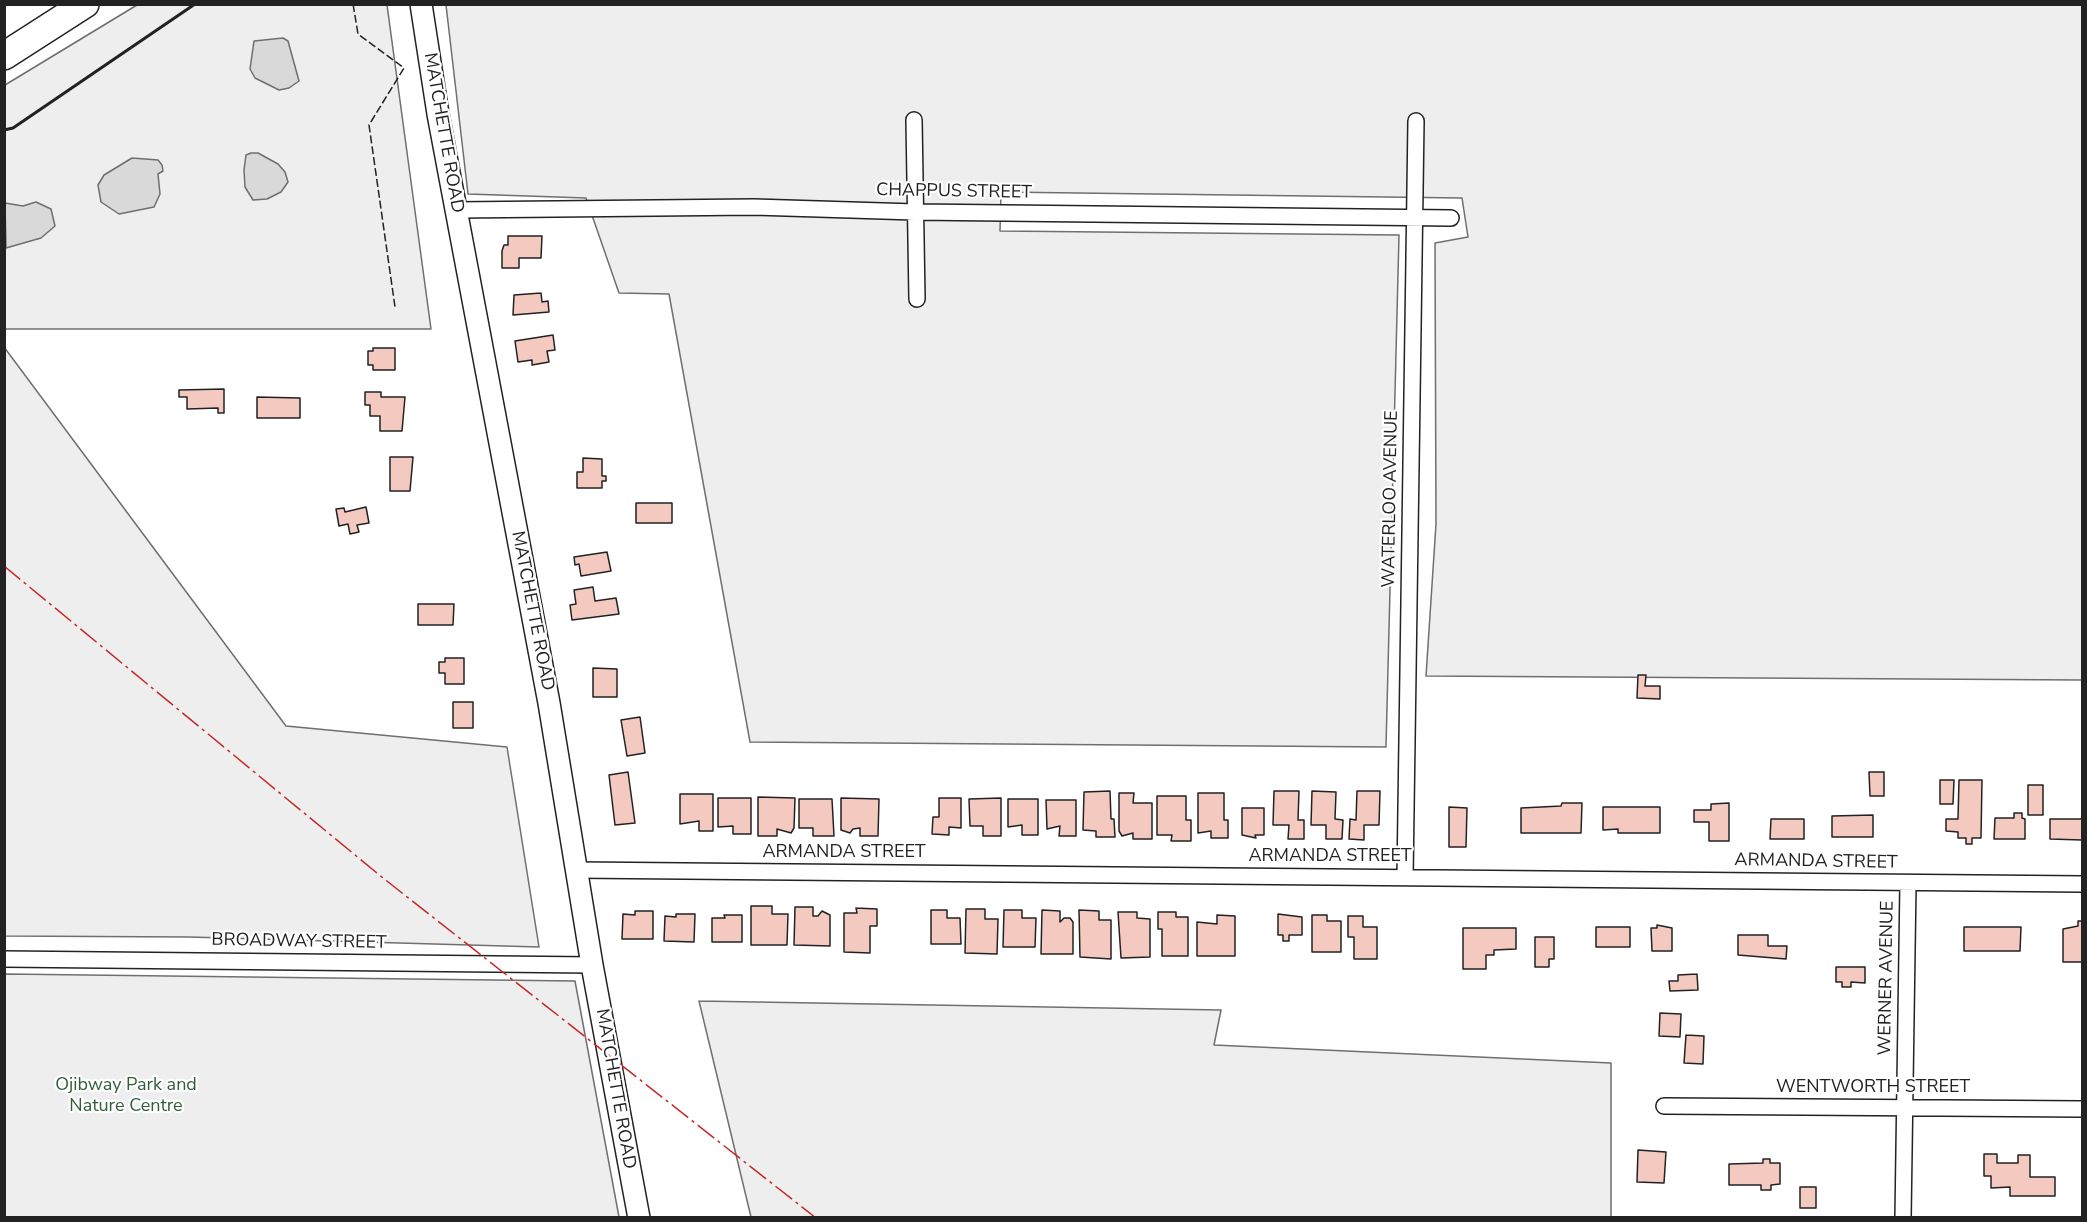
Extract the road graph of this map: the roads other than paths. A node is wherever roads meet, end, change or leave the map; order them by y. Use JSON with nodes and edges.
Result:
{"nodes":[{"id":1,"x":86,"y":4,"type":"edge"},
{"id":2,"x":421,"y":4,"type":"edge"},
{"id":3,"x":4,"y":56,"type":"edge"},
{"id":4,"x":914,"y":120,"type":"dead end"},
{"id":5,"x":1416,"y":121,"type":"dead end"},
{"id":6,"x":456,"y":210,"type":"junction"},
{"id":7,"x":915,"y":212,"type":"junction"},
{"id":8,"x":1414,"y":218,"type":"junction"},
{"id":9,"x":1451,"y":218,"type":"dead end"},
{"id":10,"x":916,"y":299,"type":"dead end"},
{"id":11,"x":576,"y":870,"type":"junction"},
{"id":12,"x":1406,"y":878,"type":"junction"},
{"id":13,"x":1908,"y":883,"type":"junction"},
{"id":14,"x":2082,"y":884,"type":"edge"},
{"id":15,"x":4,"y":959,"type":"edge"},
{"id":16,"x":592,"y":965,"type":"junction"},
{"id":17,"x":1664,"y":1106,"type":"dead end"},
{"id":18,"x":1905,"y":1108,"type":"junction"},
{"id":19,"x":2082,"y":1108,"type":"edge"},
{"id":20,"x":639,"y":1218,"type":"edge"},
{"id":21,"x":1904,"y":1218,"type":"edge"}],
"edges":[{"from":1,"to":3,"type":"highway"},
{"from":2,"to":6,"type":"street","name":"MATCHETTE ROAD"},
{"from":4,"to":7,"type":"street"},
{"from":5,"to":8,"type":"street","name":"WATERLOO AVENUE"},
{"from":6,"to":7,"type":"street","name":"CHAPPUS STREET"},
{"from":6,"to":11,"type":"street","name":"MATCHETTE ROAD"},
{"from":7,"to":8,"type":"street","name":"CHAPPUS STREET"},
{"from":7,"to":10,"type":"street"},
{"from":8,"to":9,"type":"street","name":"CHAPPUS STREET"},
{"from":8,"to":12,"type":"street","name":"WATERLOO AVENUE"},
{"from":11,"to":12,"type":"street","name":"ARMANDA STREET"},
{"from":11,"to":16,"type":"street","name":"MATCHETTE ROAD"},
{"from":12,"to":13,"type":"street","name":"ARMANDA STREET"},
{"from":13,"to":14,"type":"street","name":"ARMANDA STREET"},
{"from":13,"to":18,"type":"street","name":"WERNER AVENUE"},
{"from":15,"to":16,"type":"street","name":"BROADWAY STREET"},
{"from":16,"to":20,"type":"street","name":"MATCHETTE ROAD"},
{"from":17,"to":18,"type":"street","name":"WENTWORTH STREET"},
{"from":18,"to":19,"type":"street","name":"WENTWORTH STREET"},
{"from":18,"to":21,"type":"street","name":"WERNER AVENUE"}]}
